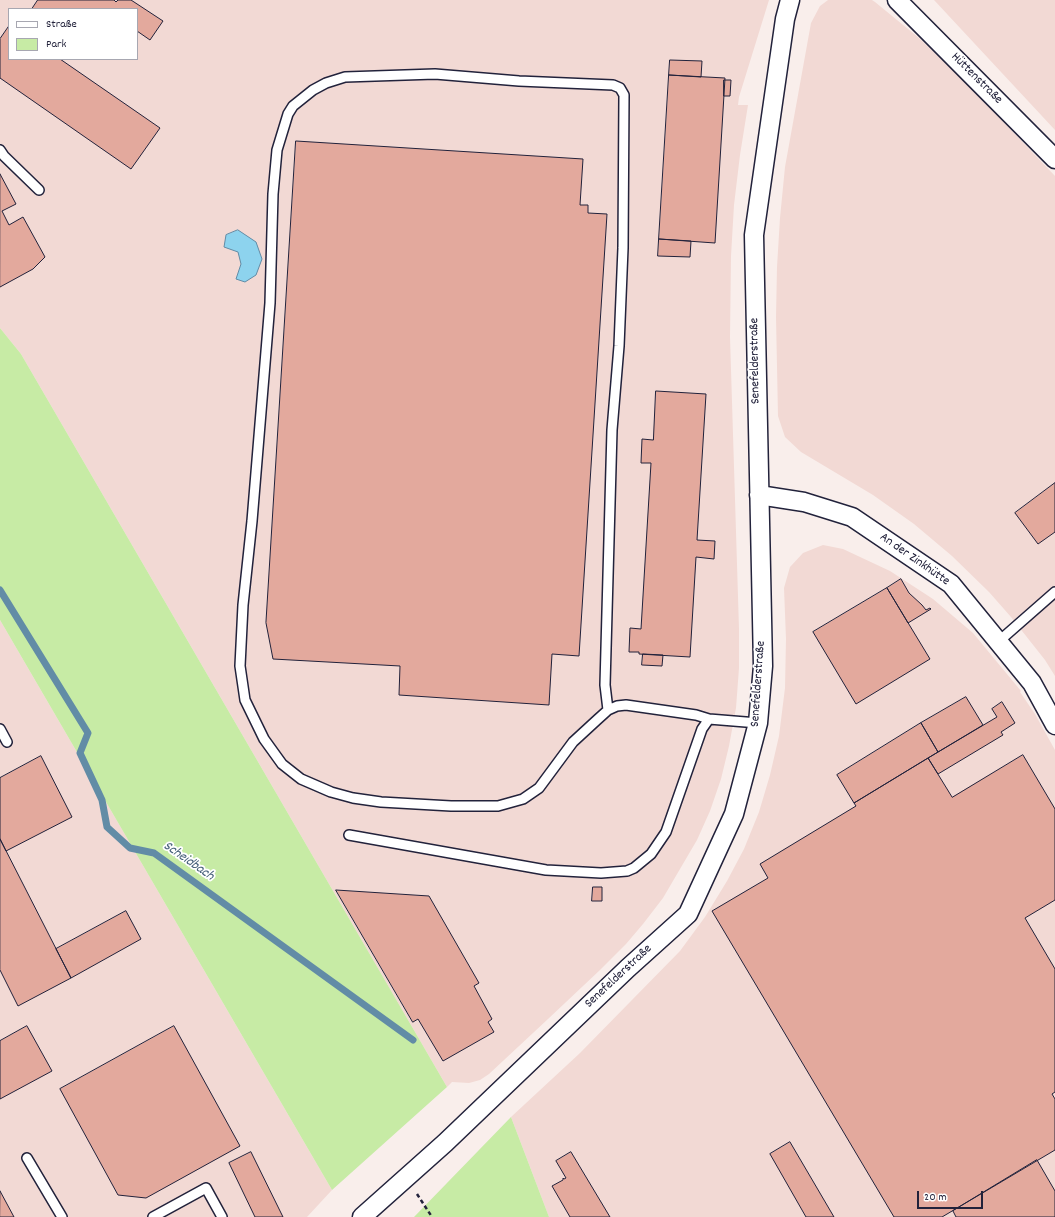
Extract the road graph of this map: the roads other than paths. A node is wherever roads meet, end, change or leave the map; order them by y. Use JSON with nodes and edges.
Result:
{"nodes":[{"id":1,"x":790,"y":0,"type":"edge"},
{"id":2,"x":897,"y":0,"type":"edge"},
{"id":3,"x":0,"y":150,"type":"edge"},
{"id":4,"x":1055,"y":159,"type":"edge"},
{"id":5,"x":39,"y":190,"type":"dead end"},
{"id":6,"x":759,"y":495,"type":"junction"},
{"id":7,"x":1055,"y":592,"type":"edge"},
{"id":8,"x":998,"y":642,"type":"junction"},
{"id":9,"x":608,"y":710,"type":"junction"},
{"id":10,"x":709,"y":719,"type":"junction"},
{"id":11,"x":758,"y":723,"type":"junction"},
{"id":12,"x":1055,"y":725,"type":"edge"},
{"id":13,"x":0,"y":729,"type":"edge"},
{"id":14,"x":7,"y":742,"type":"dead end"},
{"id":15,"x":349,"y":835,"type":"dead end"},
{"id":16,"x":27,"y":1158,"type":"dead end"},
{"id":17,"x":62,"y":1217,"type":"edge"},
{"id":18,"x":153,"y":1217,"type":"edge"},
{"id":19,"x":222,"y":1217,"type":"edge"},
{"id":20,"x":362,"y":1217,"type":"edge"}],
"edges":[{"from":1,"to":6,"type":"street","name":"Senefelderstraße"},
{"from":2,"to":4,"type":"street","name":"Hüttenstraße"},
{"from":3,"to":5,"type":"lane"},
{"from":6,"to":8,"type":"street","name":"An der Zinkhütte"},
{"from":6,"to":11,"type":"street","name":"Senefelderstraße"},
{"from":7,"to":8,"type":"lane"},
{"from":8,"to":12,"type":"street","name":"An der Zinkhütte"},
{"from":9,"to":9,"type":"lane"},
{"from":9,"to":10,"type":"lane"},
{"from":10,"to":11,"type":"lane"},
{"from":10,"to":15,"type":"lane"},
{"from":11,"to":20,"type":"street","name":"Senefelderstraße"},
{"from":13,"to":14,"type":"lane"},
{"from":16,"to":17,"type":"lane"},
{"from":18,"to":19,"type":"lane"}]}
